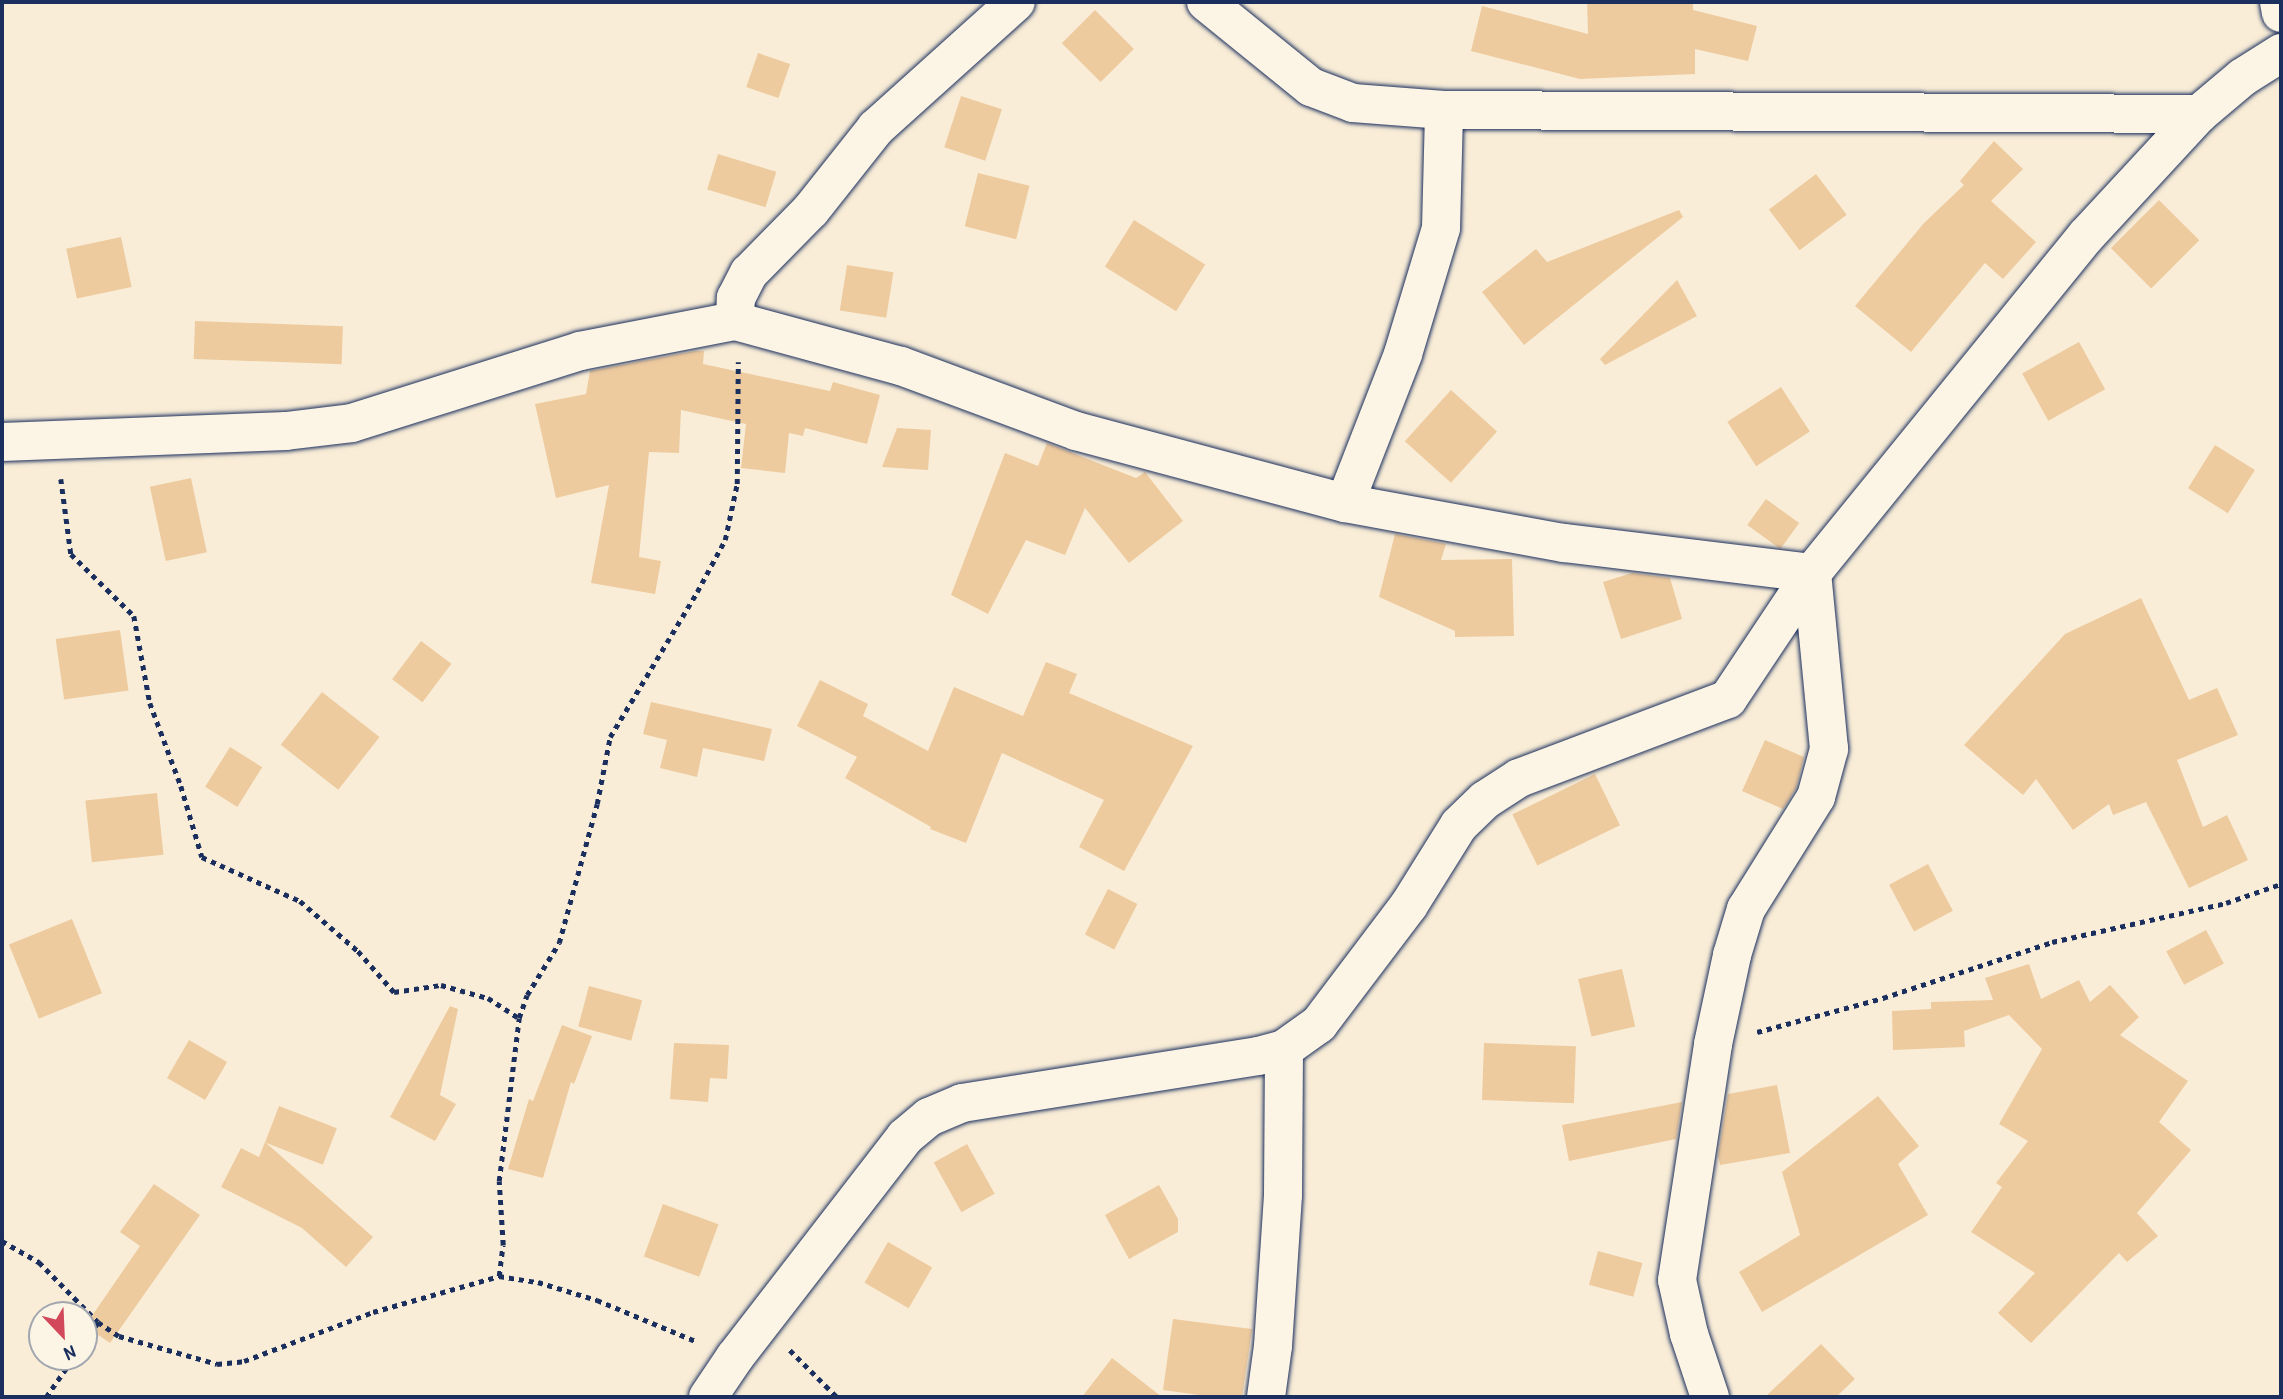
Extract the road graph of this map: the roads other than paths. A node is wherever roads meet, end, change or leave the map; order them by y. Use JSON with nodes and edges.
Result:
{"nodes":[{"id":1,"x":1016,"y":2,"type":"edge"},
{"id":2,"x":1206,"y":2,"type":"edge"},
{"id":3,"x":2279,"y":2,"type":"edge"},
{"id":4,"x":2281,"y":13,"type":"edge"},
{"id":5,"x":2281,"y":53,"type":"edge"},
{"id":6,"x":1444,"y":110,"type":"junction"},
{"id":7,"x":2199,"y":114,"type":"junction"},
{"id":8,"x":735,"y":321,"type":"junction"},
{"id":9,"x":2,"y":442,"type":"edge"},
{"id":10,"x":1345,"y":503,"type":"junction"},
{"id":11,"x":1812,"y":573,"type":"junction"},
{"id":12,"x":1284,"y":1049,"type":"junction"},
{"id":13,"x":708,"y":1397,"type":"edge"},
{"id":14,"x":1266,"y":1397,"type":"edge"},
{"id":15,"x":1710,"y":1397,"type":"edge"}],
"edges":[{"from":1,"to":8,"type":"street"},
{"from":2,"to":6,"type":"street"},
{"from":3,"to":4,"type":"street"},
{"from":5,"to":7,"type":"street"},
{"from":6,"to":7,"type":"street"},
{"from":6,"to":10,"type":"street"},
{"from":7,"to":11,"type":"street"},
{"from":8,"to":9,"type":"street"},
{"from":8,"to":10,"type":"street"},
{"from":10,"to":11,"type":"street"},
{"from":11,"to":12,"type":"street"},
{"from":11,"to":15,"type":"street"},
{"from":12,"to":13,"type":"street"},
{"from":12,"to":14,"type":"street"}]}
